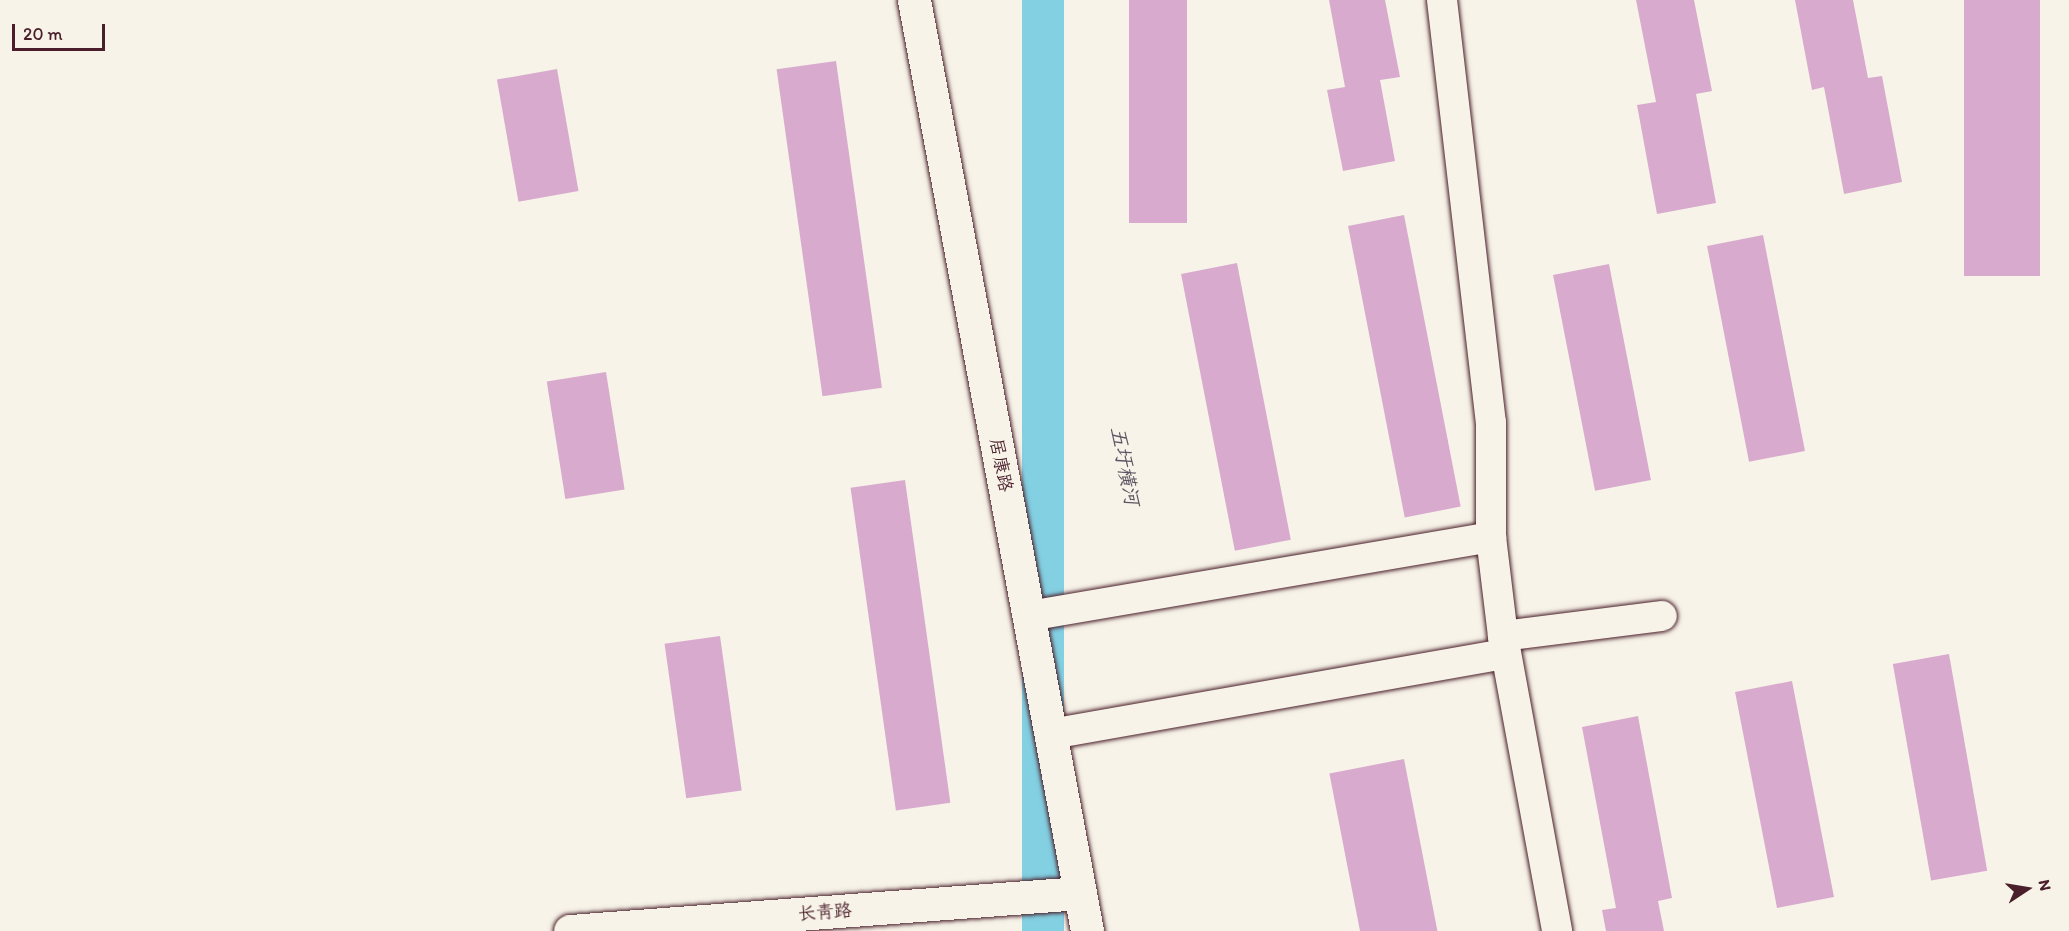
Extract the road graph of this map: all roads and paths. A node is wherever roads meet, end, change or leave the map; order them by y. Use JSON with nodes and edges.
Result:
{"nodes":[{"id":1,"x":914,"y":0,"type":"edge"},
{"id":2,"x":1443,"y":0,"type":"edge"},
{"id":3,"x":1491,"y":537,"type":"junction"},
{"id":4,"x":1029,"y":616,"type":"junction"},
{"id":5,"x":1662,"y":616,"type":"dead end"},
{"id":6,"x":1504,"y":645,"type":"junction"},
{"id":7,"x":1050,"y":734,"type":"junction"},
{"id":8,"x":1080,"y":893,"type":"junction"},
{"id":9,"x":570,"y":931,"type":"edge"},
{"id":10,"x":1087,"y":931,"type":"edge"},
{"id":11,"x":1557,"y":931,"type":"edge"}],
"edges":[{"from":1,"to":4,"type":"street","name":"居康路"},
{"from":2,"to":3,"type":"street"},
{"from":3,"to":4,"type":"street"},
{"from":3,"to":6,"type":"street"},
{"from":4,"to":7,"type":"street","name":"居康路"},
{"from":5,"to":6,"type":"street"},
{"from":6,"to":7,"type":"street"},
{"from":6,"to":11,"type":"street"},
{"from":7,"to":8,"type":"street","name":"居康路"},
{"from":8,"to":9,"type":"street","name":"长青路"},
{"from":8,"to":10,"type":"street","name":"居康路"}]}
